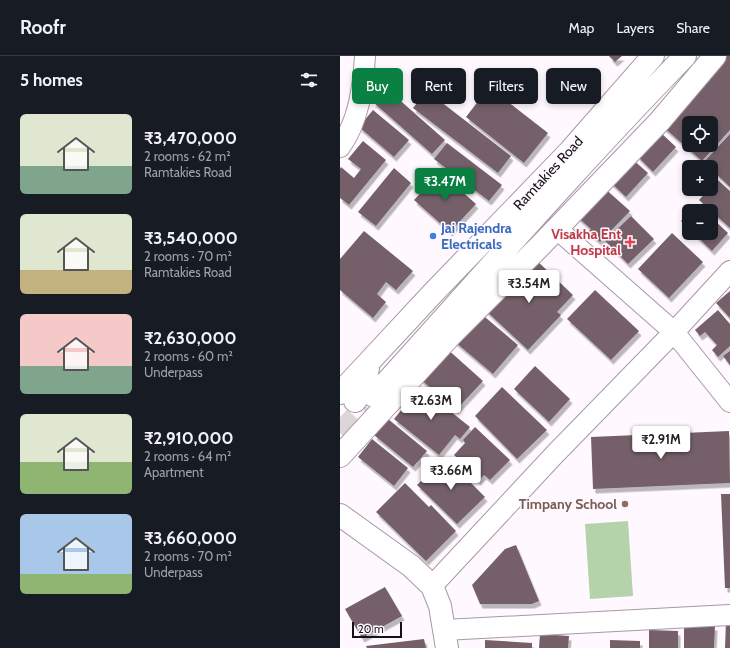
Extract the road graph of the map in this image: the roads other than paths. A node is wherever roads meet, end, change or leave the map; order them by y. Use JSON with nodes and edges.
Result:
{"nodes":[{"id":1,"x":365,"y":56,"type":"edge"},
{"id":2,"x":653,"y":56,"type":"edge"},
{"id":3,"x":685,"y":56,"type":"edge"},
{"id":4,"x":715,"y":56,"type":"edge"},
{"id":5,"x":340,"y":146,"type":"edge"},
{"id":6,"x":557,"y":229,"type":"junction"},
{"id":7,"x":730,"y":270,"type":"edge"},
{"id":8,"x":674,"y":332,"type":"junction"},
{"id":9,"x":391,"y":389,"type":"junction"},
{"id":10,"x":354,"y":400,"type":"edge"},
{"id":11,"x":730,"y":402,"type":"edge"},
{"id":12,"x":340,"y":456,"type":"edge"},
{"id":13,"x":340,"y":515,"type":"edge"},
{"id":14,"x":432,"y":586,"type":"junction"},
{"id":15,"x":730,"y":615,"type":"edge"},
{"id":16,"x":446,"y":639,"type":"edge"}],
"edges":[{"from":1,"to":5,"type":"street"},
{"from":2,"to":10,"type":"main road","name":"Ramtakies Road"},
{"from":3,"to":9,"type":"main road"},
{"from":4,"to":6,"type":"main road"},
{"from":6,"to":8,"type":"street"},
{"from":6,"to":9,"type":"main road"},
{"from":7,"to":8,"type":"street"},
{"from":8,"to":11,"type":"street"},
{"from":8,"to":14,"type":"street"},
{"from":9,"to":10,"type":"main road"},
{"from":9,"to":12,"type":"main road"},
{"from":13,"to":14,"type":"main road"},
{"from":14,"to":16,"type":"main road"},
{"from":15,"to":16,"type":"street"}]}
